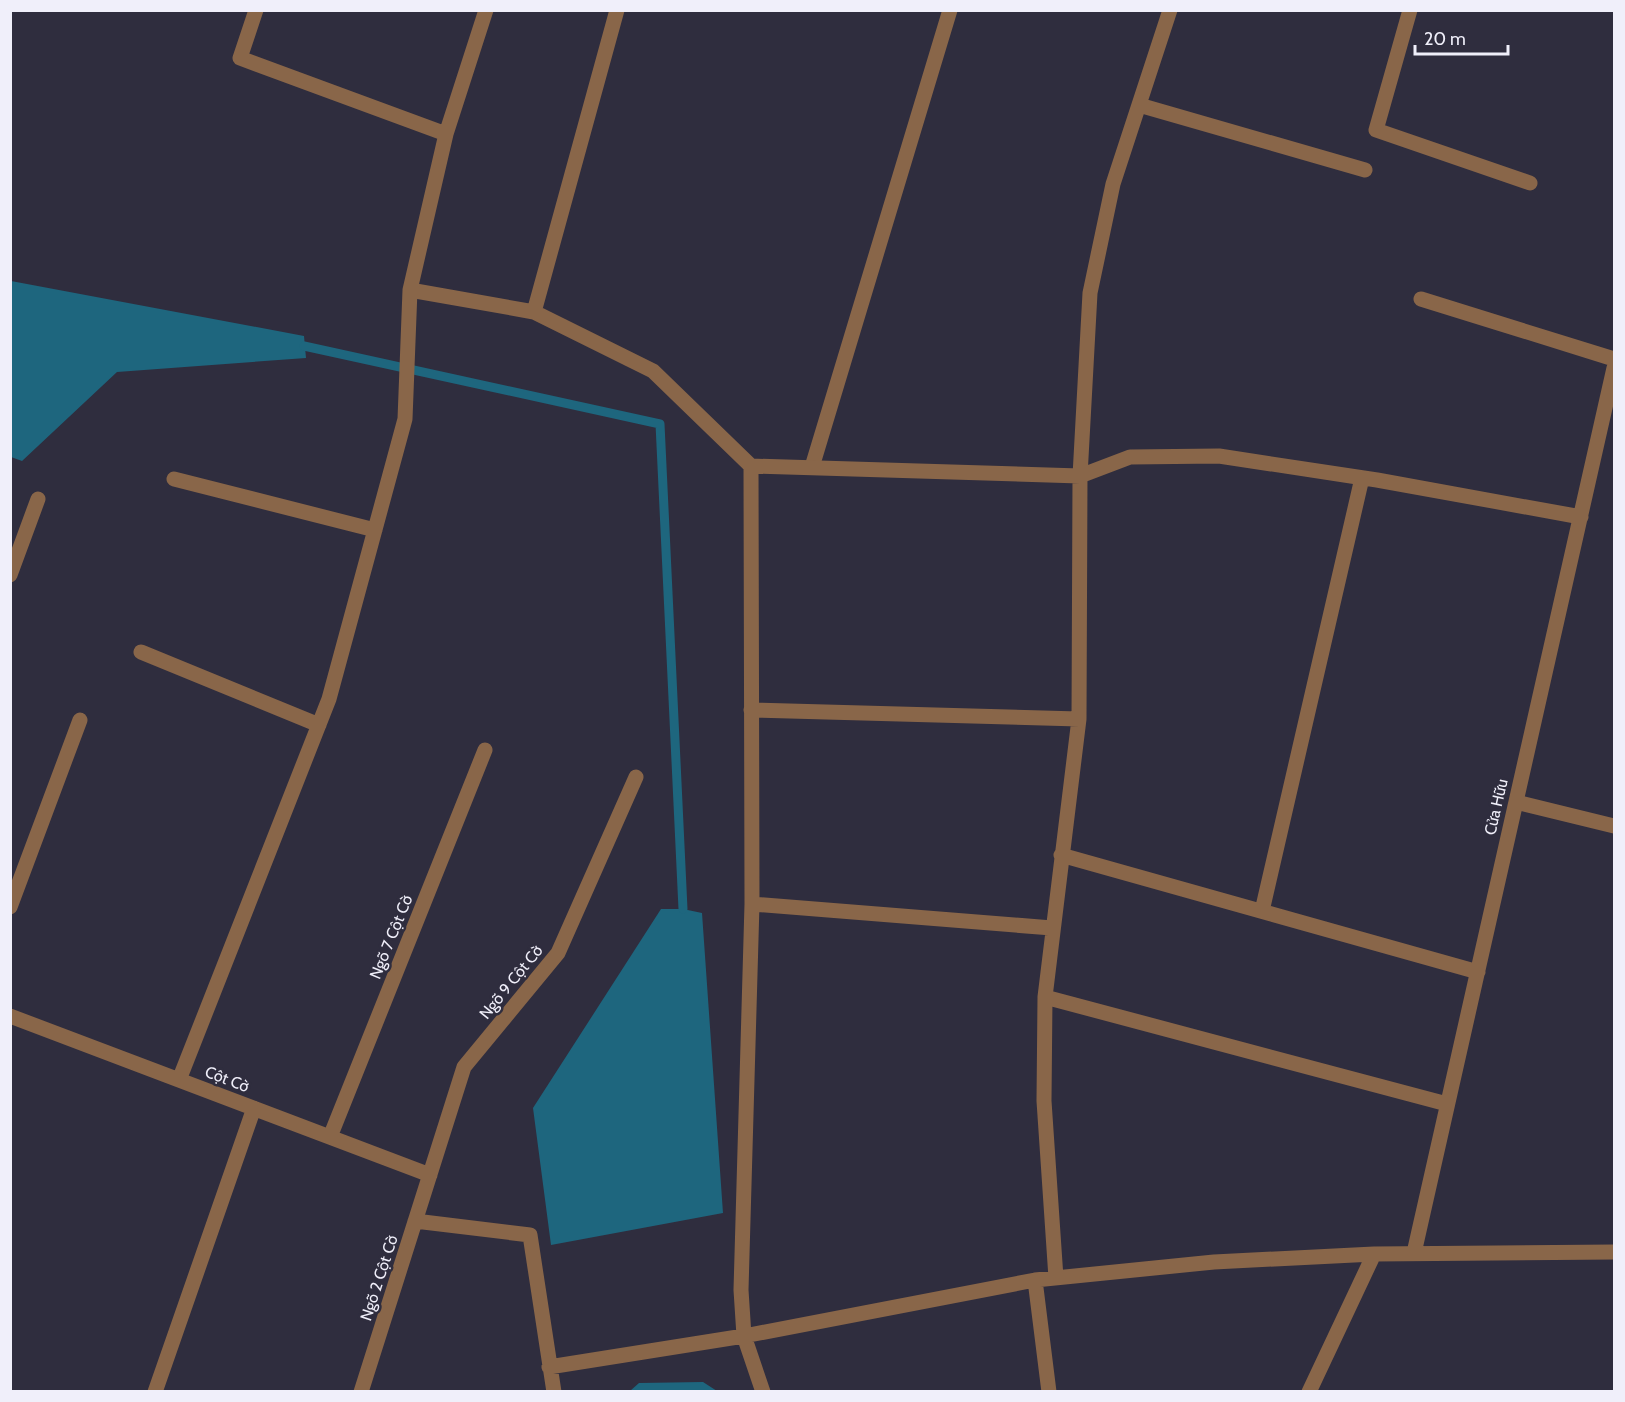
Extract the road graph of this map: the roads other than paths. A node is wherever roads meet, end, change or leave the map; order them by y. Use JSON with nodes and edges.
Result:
{"nodes":[{"id":1,"x":256,"y":10,"type":"edge"},
{"id":2,"x":486,"y":10,"type":"edge"},
{"id":3,"x":617,"y":10,"type":"edge"},
{"id":4,"x":950,"y":10,"type":"edge"},
{"id":5,"x":1170,"y":10,"type":"edge"},
{"id":6,"x":1410,"y":10,"type":"edge"},
{"id":7,"x":1139,"y":105,"type":"junction"},
{"id":8,"x":446,"y":134,"type":"junction"},
{"id":9,"x":1365,"y":170,"type":"dead end"},
{"id":10,"x":1530,"y":183,"type":"dead end"},
{"id":11,"x":410,"y":290,"type":"junction"},
{"id":12,"x":1421,"y":299,"type":"dead end"},
{"id":13,"x":534,"y":312,"type":"junction"},
{"id":14,"x":1614,"y":358,"type":"edge"},
{"id":15,"x":1614,"y":368,"type":"edge"},
{"id":16,"x":751,"y":466,"type":"junction"},
{"id":17,"x":812,"y":467,"type":"junction"},
{"id":18,"x":1080,"y":476,"type":"junction"},
{"id":19,"x":1362,"y":478,"type":"junction"},
{"id":20,"x":174,"y":479,"type":"dead end"},
{"id":21,"x":38,"y":499,"type":"dead end"},
{"id":22,"x":1581,"y":517,"type":"junction"},
{"id":23,"x":375,"y":530,"type":"junction"},
{"id":24,"x":10,"y":574,"type":"edge"},
{"id":25,"x":141,"y":652,"type":"dead end"},
{"id":26,"x":751,"y":710,"type":"junction"},
{"id":27,"x":1079,"y":719,"type":"junction"},
{"id":28,"x":80,"y":720,"type":"dead end"},
{"id":29,"x":319,"y":725,"type":"junction"},
{"id":30,"x":485,"y":750,"type":"dead end"},
{"id":31,"x":636,"y":777,"type":"dead end"},
{"id":32,"x":1516,"y":802,"type":"junction"},
{"id":33,"x":1614,"y":826,"type":"edge"},
{"id":34,"x":1061,"y":855,"type":"junction"},
{"id":35,"x":752,"y":904,"type":"junction"},
{"id":36,"x":10,"y":907,"type":"edge"},
{"id":37,"x":1262,"y":911,"type":"junction"},
{"id":38,"x":1052,"y":928,"type":"junction"},
{"id":39,"x":1478,"y":972,"type":"junction"},
{"id":40,"x":1045,"y":997,"type":"junction"},
{"id":41,"x":10,"y":1016,"type":"edge"},
{"id":42,"x":179,"y":1080,"type":"junction"},
{"id":43,"x":1448,"y":1104,"type":"junction"},
{"id":44,"x":254,"y":1108,"type":"junction"},
{"id":45,"x":330,"y":1137,"type":"junction"},
{"id":46,"x":430,"y":1174,"type":"junction"},
{"id":47,"x":415,"y":1221,"type":"junction"},
{"id":48,"x":1614,"y":1252,"type":"edge"},
{"id":49,"x":1414,"y":1253,"type":"junction"},
{"id":50,"x":1374,"y":1254,"type":"junction"},
{"id":51,"x":1056,"y":1278,"type":"junction"},
{"id":52,"x":1035,"y":1280,"type":"junction"},
{"id":53,"x":744,"y":1336,"type":"junction"},
{"id":54,"x":549,"y":1367,"type":"junction"},
{"id":55,"x":155,"y":1392,"type":"edge"},
{"id":56,"x":362,"y":1392,"type":"edge"},
{"id":57,"x":554,"y":1392,"type":"edge"},
{"id":58,"x":763,"y":1392,"type":"edge"},
{"id":59,"x":1049,"y":1392,"type":"edge"},
{"id":60,"x":1309,"y":1392,"type":"edge"}],
"edges":[{"from":1,"to":8,"type":"street"},
{"from":2,"to":8,"type":"street"},
{"from":3,"to":13,"type":"street"},
{"from":4,"to":17,"type":"street"},
{"from":5,"to":7,"type":"street"},
{"from":6,"to":10,"type":"street"},
{"from":7,"to":9,"type":"street"},
{"from":7,"to":18,"type":"street"},
{"from":8,"to":11,"type":"street"},
{"from":11,"to":13,"type":"street"},
{"from":11,"to":23,"type":"street"},
{"from":12,"to":14,"type":"street"},
{"from":13,"to":16,"type":"street"},
{"from":15,"to":22,"type":"street","name":"Cửa Hữu"},
{"from":16,"to":17,"type":"street"},
{"from":16,"to":26,"type":"street"},
{"from":17,"to":18,"type":"street"},
{"from":18,"to":19,"type":"street"},
{"from":18,"to":27,"type":"street"},
{"from":19,"to":22,"type":"street"},
{"from":19,"to":37,"type":"street"},
{"from":20,"to":23,"type":"street"},
{"from":21,"to":24,"type":"street"},
{"from":22,"to":32,"type":"street","name":"Cửa Hữu"},
{"from":23,"to":29,"type":"street"},
{"from":25,"to":29,"type":"street"},
{"from":26,"to":27,"type":"street"},
{"from":26,"to":35,"type":"street"},
{"from":27,"to":34,"type":"street"},
{"from":28,"to":36,"type":"street"},
{"from":29,"to":42,"type":"street"},
{"from":30,"to":45,"type":"street","name":"Ngõ 7 Cột Cờ"},
{"from":31,"to":46,"type":"street","name":"Ngõ 9 Cột Cờ"},
{"from":32,"to":33,"type":"street"},
{"from":32,"to":39,"type":"street","name":"Cửa Hữu"},
{"from":34,"to":37,"type":"street"},
{"from":34,"to":38,"type":"street"},
{"from":35,"to":38,"type":"street"},
{"from":35,"to":53,"type":"street"},
{"from":37,"to":39,"type":"street"},
{"from":38,"to":40,"type":"street"},
{"from":39,"to":43,"type":"street","name":"Cửa Hữu"},
{"from":40,"to":43,"type":"street"},
{"from":40,"to":51,"type":"street"},
{"from":41,"to":42,"type":"street","name":"Cột Cờ"},
{"from":42,"to":44,"type":"street","name":"Cột Cờ"},
{"from":43,"to":49,"type":"street","name":"Cửa Hữu"},
{"from":44,"to":45,"type":"street","name":"Cột Cờ"},
{"from":44,"to":55,"type":"street"},
{"from":45,"to":46,"type":"street","name":"Cột Cờ"},
{"from":46,"to":47,"type":"street","name":"Ngõ 2 Cột Cờ"},
{"from":47,"to":54,"type":"street"},
{"from":47,"to":56,"type":"street","name":"Ngõ 2 Cột Cờ"},
{"from":48,"to":49,"type":"street"},
{"from":49,"to":50,"type":"street"},
{"from":50,"to":51,"type":"street"},
{"from":50,"to":60,"type":"street"},
{"from":51,"to":52,"type":"street"},
{"from":52,"to":53,"type":"street"},
{"from":52,"to":59,"type":"street"},
{"from":53,"to":54,"type":"street"},
{"from":53,"to":58,"type":"street"},
{"from":54,"to":57,"type":"street"}]}
